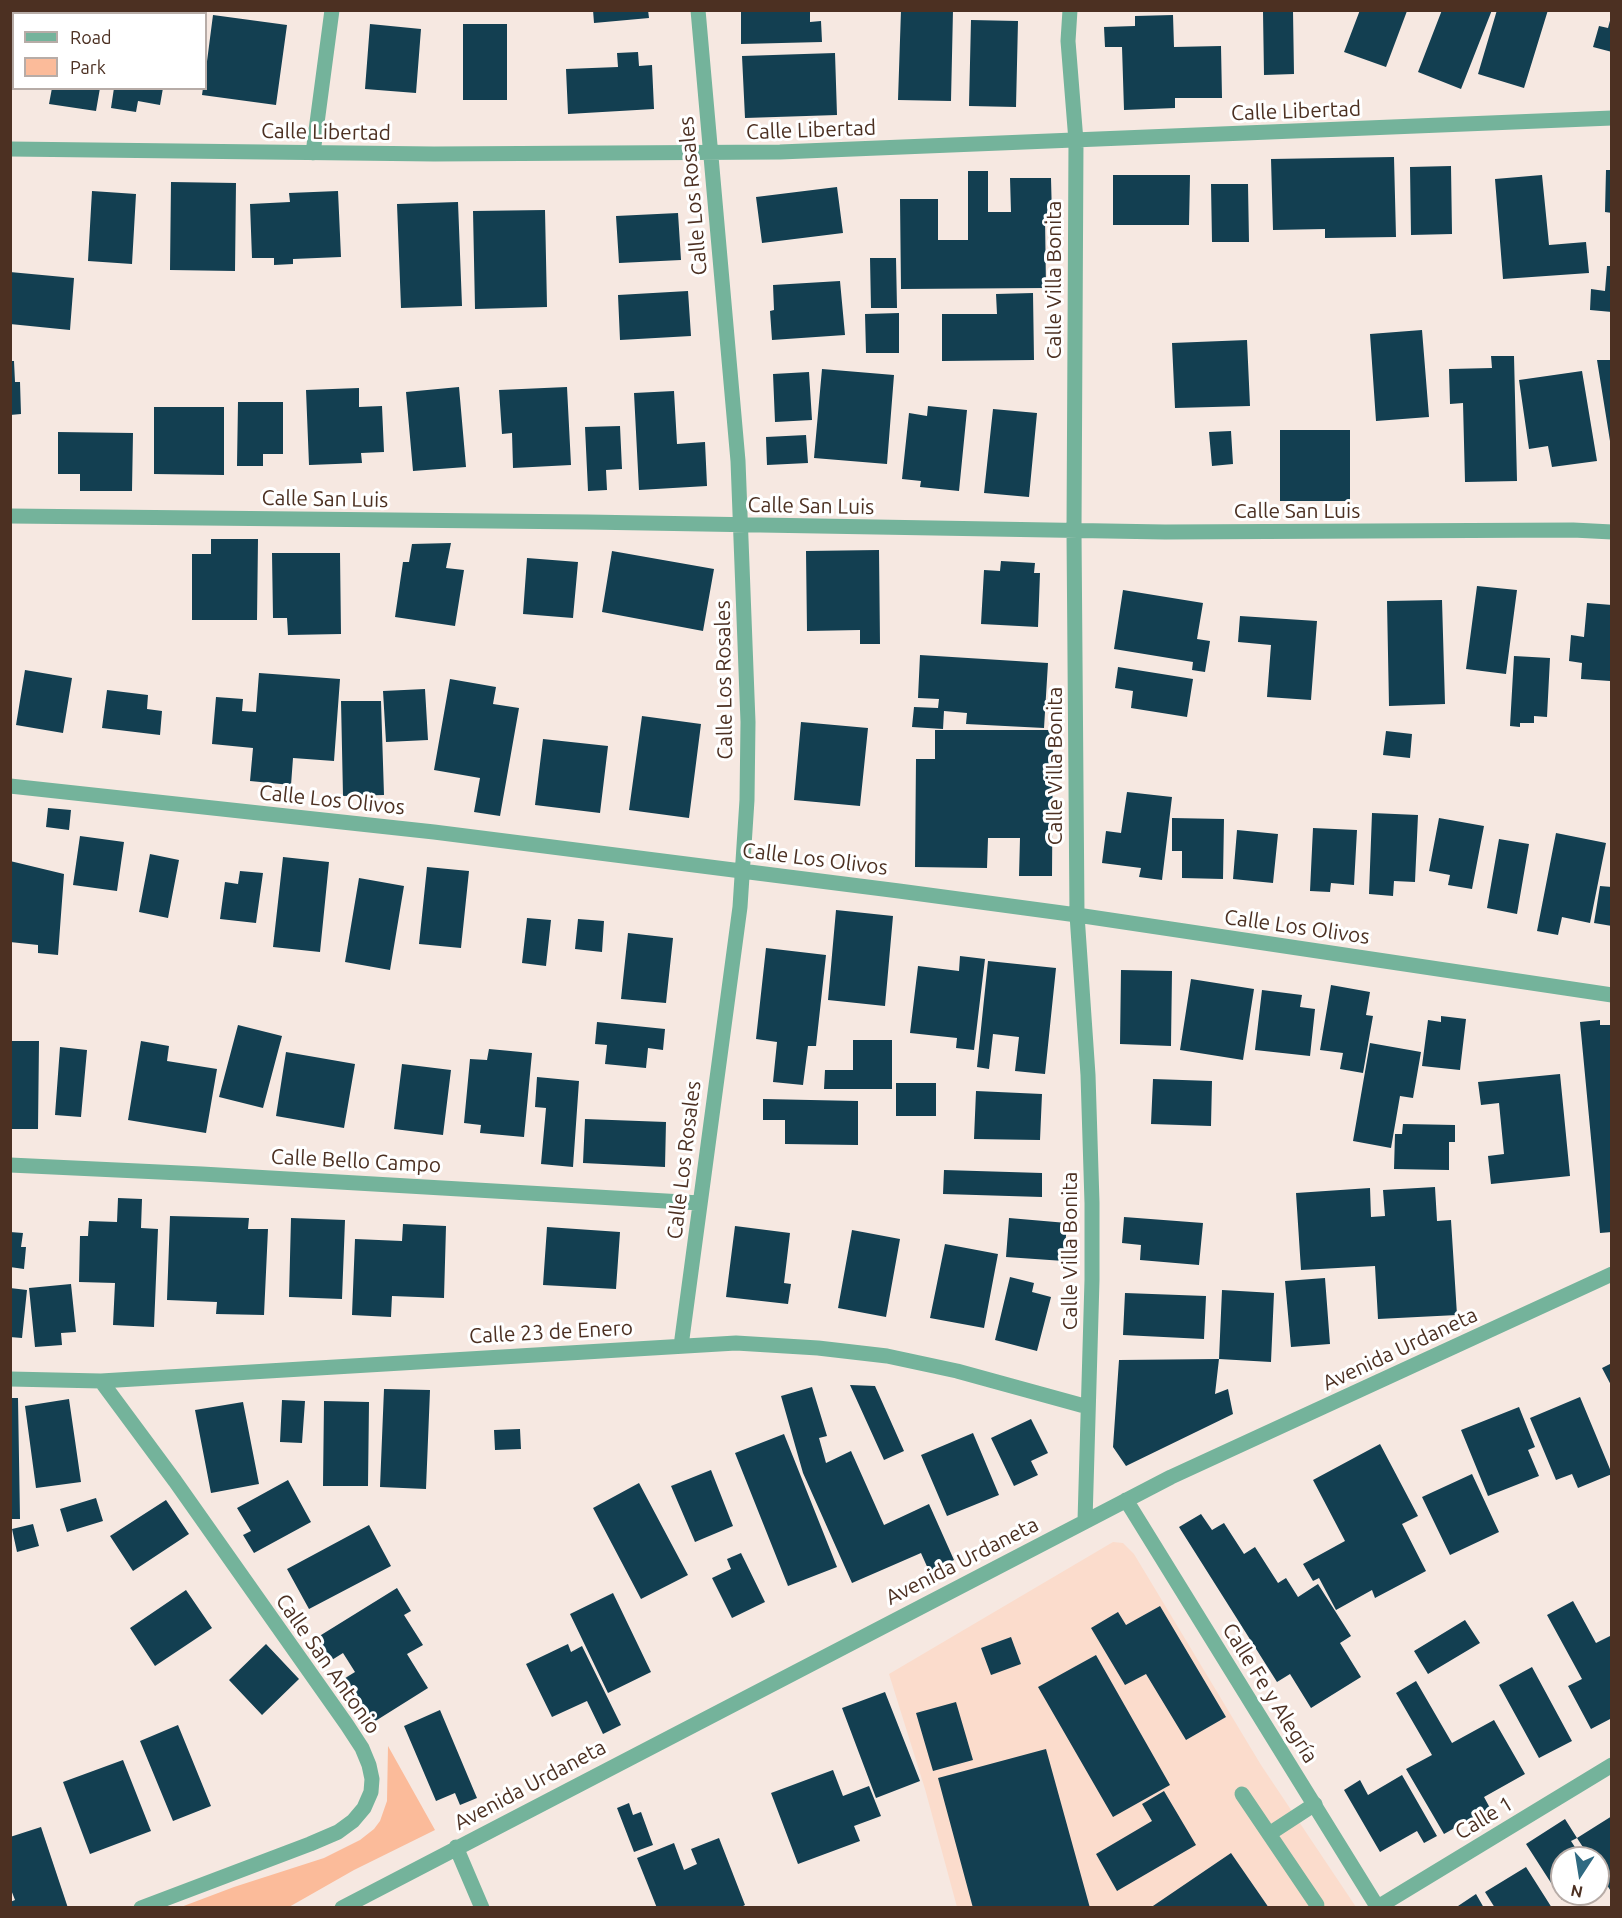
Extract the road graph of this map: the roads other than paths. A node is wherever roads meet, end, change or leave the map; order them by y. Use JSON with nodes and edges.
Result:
{"nodes":[{"id":1,"x":332,"y":10,"type":"edge"},
{"id":2,"x":698,"y":10,"type":"edge"},
{"id":3,"x":1070,"y":10,"type":"edge"},
{"id":4,"x":1611,"y":118,"type":"edge"},
{"id":5,"x":1076,"y":141,"type":"junction"},
{"id":6,"x":10,"y":149,"type":"edge"},
{"id":7,"x":313,"y":153,"type":"junction"},
{"id":8,"x":711,"y":153,"type":"junction"},
{"id":9,"x":10,"y":516,"type":"edge"},
{"id":10,"x":740,"y":525,"type":"junction"},
{"id":11,"x":1074,"y":531,"type":"junction"},
{"id":12,"x":1611,"y":532,"type":"edge"},
{"id":13,"x":10,"y":786,"type":"edge"},
{"id":14,"x":742,"y":871,"type":"junction"},
{"id":15,"x":1077,"y":915,"type":"junction"},
{"id":16,"x":1611,"y":995,"type":"edge"},
{"id":17,"x":10,"y":1165,"type":"edge"},
{"id":18,"x":700,"y":1203,"type":"junction"},
{"id":19,"x":1611,"y":1274,"type":"edge"},
{"id":20,"x":681,"y":1346,"type":"junction"},
{"id":21,"x":10,"y":1379,"type":"edge"},
{"id":22,"x":102,"y":1381,"type":"junction"},
{"id":23,"x":1088,"y":1407,"type":"junction"},
{"id":24,"x":1126,"y":1500,"type":"junction"},
{"id":25,"x":1085,"y":1521,"type":"junction"},
{"id":26,"x":1611,"y":1765,"type":"edge"},
{"id":27,"x":1242,"y":1794,"type":"dead end"},
{"id":28,"x":1315,"y":1804,"type":"junction"},
{"id":29,"x":1269,"y":1834,"type":"junction"},
{"id":30,"x":456,"y":1847,"type":"junction"},
{"id":31,"x":1317,"y":1905,"type":"dead end"},
{"id":32,"x":1378,"y":1907,"type":"edge"},
{"id":33,"x":141,"y":1908,"type":"edge"},
{"id":34,"x":342,"y":1908,"type":"edge"},
{"id":35,"x":482,"y":1908,"type":"edge"}],
"edges":[{"from":1,"to":7,"type":"street"},
{"from":2,"to":8,"type":"street","name":"Calle Los Rosales"},
{"from":3,"to":5,"type":"street","name":"Calle Villa Bonita"},
{"from":4,"to":5,"type":"street","name":"Calle Libertad"},
{"from":5,"to":8,"type":"street","name":"Calle Libertad"},
{"from":5,"to":11,"type":"street","name":"Calle Villa Bonita"},
{"from":6,"to":7,"type":"street","name":"Calle Libertad"},
{"from":7,"to":8,"type":"street","name":"Calle Libertad"},
{"from":8,"to":10,"type":"street","name":"Calle Los Rosales"},
{"from":9,"to":10,"type":"street","name":"Calle San Luis"},
{"from":10,"to":11,"type":"street","name":"Calle San Luis"},
{"from":10,"to":14,"type":"street","name":"Calle Los Rosales"},
{"from":11,"to":12,"type":"street","name":"Calle San Luis"},
{"from":11,"to":15,"type":"street","name":"Calle Villa Bonita"},
{"from":13,"to":14,"type":"street","name":"Calle Los Olivos"},
{"from":14,"to":15,"type":"street","name":"Calle Los Olivos"},
{"from":14,"to":18,"type":"street","name":"Calle Los Rosales"},
{"from":15,"to":16,"type":"street","name":"Calle Los Olivos"},
{"from":15,"to":23,"type":"street","name":"Calle Villa Bonita"},
{"from":17,"to":18,"type":"street","name":"Calle Bello Campo"},
{"from":18,"to":20,"type":"street","name":"Calle Los Rosales"},
{"from":19,"to":24,"type":"street","name":"Avenida Urdaneta"},
{"from":20,"to":22,"type":"street","name":"Calle 23 de Enero"},
{"from":20,"to":23,"type":"street","name":"Calle 23 de Enero"},
{"from":21,"to":22,"type":"street","name":"Calle 23 de Enero"},
{"from":22,"to":33,"type":"street","name":"Calle San Antonio"},
{"from":23,"to":25,"type":"street","name":"Calle Villa Bonita"},
{"from":24,"to":25,"type":"street","name":"Avenida Urdaneta"},
{"from":24,"to":28,"type":"street","name":"Calle Fe y Alegría"},
{"from":25,"to":30,"type":"street","name":"Avenida Urdaneta"},
{"from":26,"to":32,"type":"street","name":"Calle 1"},
{"from":27,"to":29,"type":"street"},
{"from":28,"to":29,"type":"street"},
{"from":28,"to":32,"type":"street","name":"Calle Fe y Alegría"},
{"from":29,"to":31,"type":"street"},
{"from":30,"to":34,"type":"street","name":"Avenida Urdaneta"},
{"from":30,"to":35,"type":"street"}]}
